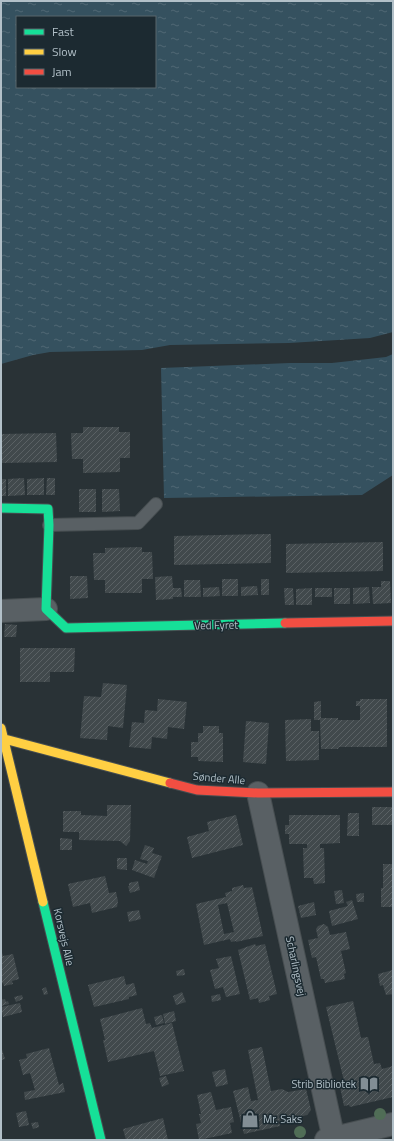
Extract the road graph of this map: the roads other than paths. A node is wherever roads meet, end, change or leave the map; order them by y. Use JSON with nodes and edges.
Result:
{"nodes":[{"id":1,"x":156,"y":504,"type":"dead end"},
{"id":2,"x":1,"y":508,"type":"edge"},
{"id":3,"x":49,"y":525,"type":"junction"},
{"id":4,"x":46,"y":609,"type":"junction"},
{"id":5,"x":1,"y":611,"type":"edge"},
{"id":6,"x":393,"y":621,"type":"edge"},
{"id":7,"x":1,"y":728,"type":"edge"},
{"id":8,"x":2,"y":739,"type":"edge"},
{"id":9,"x":393,"y":792,"type":"edge"},
{"id":10,"x":258,"y":793,"type":"junction"},
{"id":11,"x":393,"y":1124,"type":"edge"},
{"id":12,"x":331,"y":1139,"type":"edge"},
{"id":13,"x":101,"y":1140,"type":"edge"}],
"edges":[{"from":1,"to":3,"type":"lane"},
{"from":2,"to":3,"type":"street"},
{"from":3,"to":4,"type":"street"},
{"from":4,"to":5,"type":"street"},
{"from":4,"to":6,"type":"street","name":"Ved Fyret"},
{"from":7,"to":8,"type":"street","name":"Korsvejs Alle"},
{"from":8,"to":10,"type":"street","name":"Sønder Alle"},
{"from":8,"to":13,"type":"street","name":"Korsvejs Alle"},
{"from":9,"to":10,"type":"street","name":"Sønder Alle"},
{"from":10,"to":12,"type":"street","name":"Scharlingsvej"},
{"from":11,"to":12,"type":"street"}]}
